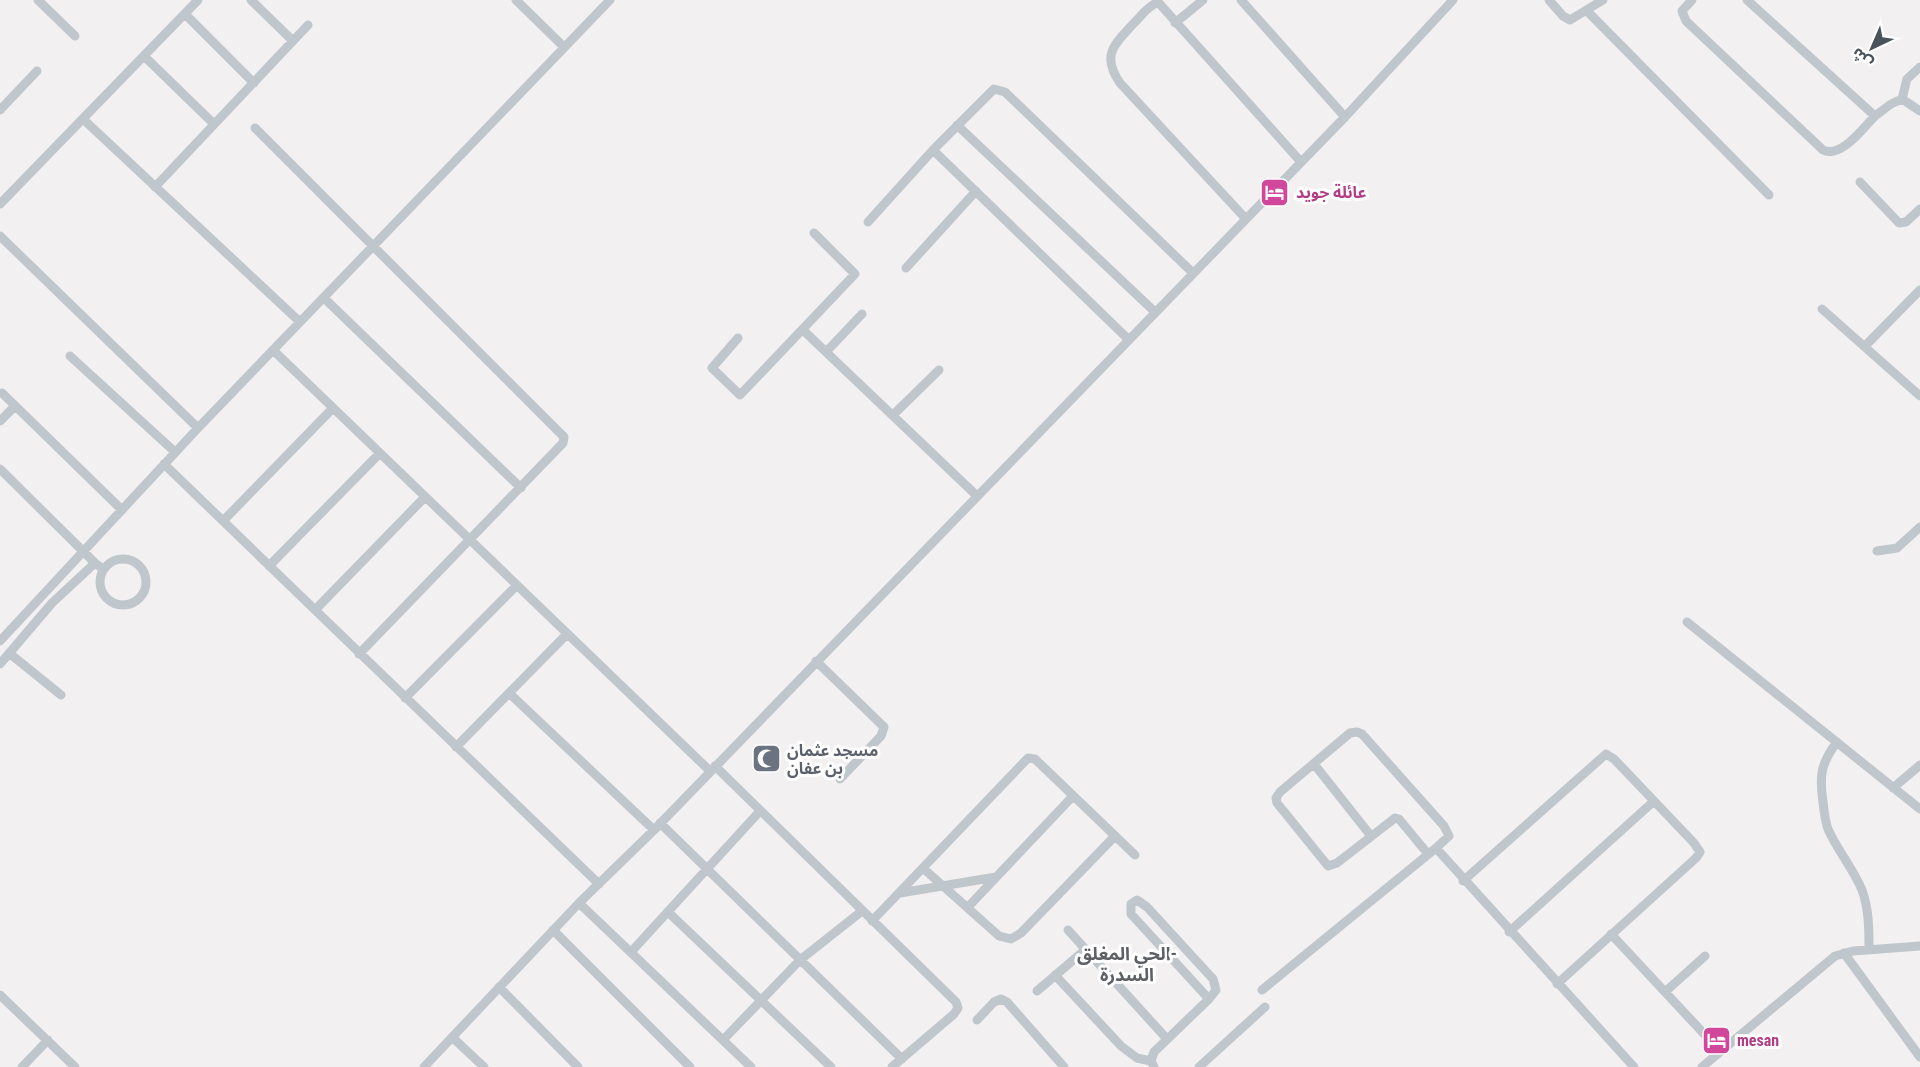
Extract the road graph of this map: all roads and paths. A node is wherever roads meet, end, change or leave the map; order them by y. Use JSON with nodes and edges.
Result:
{"nodes":[{"id":1,"x":38,"y":0,"type":"edge"},
{"id":2,"x":198,"y":0,"type":"edge"},
{"id":3,"x":251,"y":0,"type":"edge"},
{"id":4,"x":516,"y":0,"type":"edge"},
{"id":5,"x":610,"y":0,"type":"edge"},
{"id":6,"x":1203,"y":0,"type":"edge"},
{"id":7,"x":1241,"y":0,"type":"edge"},
{"id":8,"x":1453,"y":0,"type":"edge"},
{"id":9,"x":1549,"y":0,"type":"edge"},
{"id":10,"x":1604,"y":0,"type":"edge"},
{"id":11,"x":1692,"y":0,"type":"edge"},
{"id":12,"x":1747,"y":0,"type":"edge"},
{"id":13,"x":1148,"y":3,"type":"edge"},
{"id":14,"x":1587,"y":10,"type":"junction"},
{"id":15,"x":185,"y":14,"type":"junction"},
{"id":16,"x":1175,"y":23,"type":"junction"},
{"id":17,"x":308,"y":25,"type":"dead end"},
{"id":18,"x":75,"y":36,"type":"dead end"},
{"id":19,"x":293,"y":41,"type":"junction"},
{"id":20,"x":564,"y":47,"type":"junction"},
{"id":21,"x":144,"y":56,"type":"junction"},
{"id":22,"x":1920,"y":67,"type":"edge"},
{"id":23,"x":37,"y":71,"type":"dead end"},
{"id":24,"x":254,"y":83,"type":"junction"},
{"id":25,"x":1902,"y":99,"type":"junction"},
{"id":26,"x":0,"y":110,"type":"edge"},
{"id":27,"x":1920,"y":111,"type":"edge"},
{"id":28,"x":1875,"y":116,"type":"junction"},
{"id":29,"x":1345,"y":117,"type":"junction"},
{"id":30,"x":83,"y":119,"type":"junction"},
{"id":31,"x":214,"y":124,"type":"junction"},
{"id":32,"x":957,"y":124,"type":"junction"},
{"id":33,"x":255,"y":128,"type":"dead end"},
{"id":34,"x":933,"y":150,"type":"junction"},
{"id":35,"x":1301,"y":162,"type":"junction"},
{"id":36,"x":1860,"y":182,"type":"dead end"},
{"id":37,"x":155,"y":187,"type":"junction"},
{"id":38,"x":976,"y":191,"type":"junction"},
{"id":39,"x":1769,"y":195,"type":"dead end"},
{"id":40,"x":0,"y":204,"type":"edge"},
{"id":41,"x":1920,"y":209,"type":"edge"},
{"id":42,"x":1246,"y":219,"type":"junction"},
{"id":43,"x":868,"y":222,"type":"dead end"},
{"id":44,"x":814,"y":233,"type":"dead end"},
{"id":45,"x":0,"y":236,"type":"edge"},
{"id":46,"x":372,"y":247,"type":"junction"},
{"id":47,"x":906,"y":267,"type":"dead end"},
{"id":48,"x":1193,"y":273,"type":"junction"},
{"id":49,"x":1920,"y":290,"type":"edge"},
{"id":50,"x":324,"y":298,"type":"junction"},
{"id":51,"x":1821,"y":309,"type":"dead end"},
{"id":52,"x":1155,"y":312,"type":"junction"},
{"id":53,"x":862,"y":314,"type":"dead end"},
{"id":54,"x":300,"y":322,"type":"junction"},
{"id":55,"x":804,"y":331,"type":"junction"},
{"id":56,"x":738,"y":338,"type":"dead end"},
{"id":57,"x":1128,"y":339,"type":"junction"},
{"id":58,"x":1865,"y":346,"type":"junction"},
{"id":59,"x":273,"y":350,"type":"junction"},
{"id":60,"x":826,"y":352,"type":"junction"},
{"id":61,"x":70,"y":356,"type":"dead end"},
{"id":62,"x":939,"y":370,"type":"dead end"},
{"id":63,"x":2,"y":393,"type":"dead end"},
{"id":64,"x":1920,"y":396,"type":"edge"},
{"id":65,"x":15,"y":406,"type":"junction"},
{"id":66,"x":333,"y":408,"type":"junction"},
{"id":67,"x":893,"y":415,"type":"junction"},
{"id":68,"x":0,"y":421,"type":"edge"},
{"id":69,"x":198,"y":428,"type":"junction"},
{"id":70,"x":175,"y":452,"type":"junction"},
{"id":71,"x":380,"y":454,"type":"junction"},
{"id":72,"x":164,"y":465,"type":"junction"},
{"id":73,"x":0,"y":469,"type":"edge"},
{"id":74,"x":521,"y":488,"type":"junction"},
{"id":75,"x":976,"y":495,"type":"junction"},
{"id":76,"x":424,"y":498,"type":"junction"},
{"id":77,"x":122,"y":510,"type":"junction"},
{"id":78,"x":223,"y":521,"type":"junction"},
{"id":79,"x":1920,"y":527,"type":"edge"},
{"id":80,"x":468,"y":541,"type":"junction"},
{"id":81,"x":84,"y":551,"type":"junction"},
{"id":82,"x":1877,"y":551,"type":"dead end"},
{"id":83,"x":99,"y":566,"type":"junction"},
{"id":84,"x":269,"y":566,"type":"junction"},
{"id":85,"x":516,"y":586,"type":"junction"},
{"id":86,"x":315,"y":610,"type":"junction"},
{"id":87,"x":1687,"y":622,"type":"dead end"},
{"id":88,"x":567,"y":634,"type":"junction"},
{"id":89,"x":0,"y":641,"type":"edge"},
{"id":90,"x":9,"y":653,"type":"junction"},
{"id":91,"x":359,"y":654,"type":"junction"},
{"id":92,"x":816,"y":661,"type":"junction"},
{"id":93,"x":0,"y":663,"type":"edge"},
{"id":94,"x":509,"y":693,"type":"junction"},
{"id":95,"x":61,"y":695,"type":"dead end"},
{"id":96,"x":405,"y":698,"type":"junction"},
{"id":97,"x":1837,"y":742,"type":"junction"},
{"id":98,"x":456,"y":747,"type":"junction"},
{"id":99,"x":1314,"y":764,"type":"junction"},
{"id":100,"x":1920,"y":765,"type":"edge"},
{"id":101,"x":712,"y":769,"type":"junction"},
{"id":102,"x":840,"y":779,"type":"dead end"},
{"id":103,"x":1893,"y":788,"type":"junction"},
{"id":104,"x":1073,"y":796,"type":"junction"},
{"id":105,"x":1654,"y":801,"type":"junction"},
{"id":106,"x":1920,"y":809,"type":"edge"},
{"id":107,"x":760,"y":811,"type":"junction"},
{"id":108,"x":657,"y":826,"type":"junction"},
{"id":109,"x":1115,"y":836,"type":"junction"},
{"id":110,"x":1371,"y":836,"type":"junction"},
{"id":111,"x":1436,"y":848,"type":"junction"},
{"id":112,"x":1428,"y":854,"type":"junction"},
{"id":113,"x":1135,"y":855,"type":"dead end"},
{"id":114,"x":924,"y":869,"type":"junction"},
{"id":115,"x":707,"y":870,"type":"junction"},
{"id":116,"x":996,"y":878,"type":"junction"},
{"id":117,"x":1463,"y":880,"type":"junction"},
{"id":118,"x":599,"y":884,"type":"junction"},
{"id":119,"x":943,"y":886,"type":"junction"},
{"id":120,"x":900,"y":893,"type":"junction"},
{"id":121,"x":579,"y":903,"type":"junction"},
{"id":122,"x":968,"y":907,"type":"junction"},
{"id":123,"x":862,"y":911,"type":"junction"},
{"id":124,"x":668,"y":912,"type":"junction"},
{"id":125,"x":872,"y":921,"type":"junction"},
{"id":126,"x":553,"y":930,"type":"junction"},
{"id":127,"x":1068,"y":930,"type":"dead end"},
{"id":128,"x":1509,"y":932,"type":"junction"},
{"id":129,"x":1611,"y":934,"type":"junction"},
{"id":130,"x":1920,"y":946,"type":"edge"},
{"id":131,"x":1085,"y":950,"type":"junction"},
{"id":132,"x":1869,"y":950,"type":"junction"},
{"id":133,"x":631,"y":952,"type":"junction"},
{"id":134,"x":1844,"y":953,"type":"junction"},
{"id":135,"x":1705,"y":956,"type":"dead end"},
{"id":136,"x":800,"y":960,"type":"junction"},
{"id":137,"x":1055,"y":975,"type":"junction"},
{"id":138,"x":1557,"y":984,"type":"junction"},
{"id":139,"x":500,"y":987,"type":"junction"},
{"id":140,"x":1262,"y":990,"type":"dead end"},
{"id":141,"x":1037,"y":991,"type":"dead end"},
{"id":142,"x":1665,"y":992,"type":"junction"},
{"id":143,"x":0,"y":995,"type":"edge"},
{"id":144,"x":1209,"y":999,"type":"junction"},
{"id":145,"x":760,"y":1000,"type":"junction"},
{"id":146,"x":1265,"y":1007,"type":"dead end"},
{"id":147,"x":977,"y":1020,"type":"dead end"},
{"id":148,"x":452,"y":1037,"type":"junction"},
{"id":149,"x":1167,"y":1039,"type":"junction"},
{"id":150,"x":48,"y":1040,"type":"junction"},
{"id":151,"x":723,"y":1040,"type":"junction"},
{"id":152,"x":1720,"y":1051,"type":"junction"},
{"id":153,"x":1920,"y":1057,"type":"edge"},
{"id":154,"x":902,"y":1059,"type":"junction"},
{"id":155,"x":1152,"y":1064,"type":"edge"},
{"id":156,"x":22,"y":1067,"type":"edge"},
{"id":157,"x":75,"y":1067,"type":"edge"},
{"id":158,"x":424,"y":1067,"type":"edge"},
{"id":159,"x":484,"y":1067,"type":"edge"},
{"id":160,"x":578,"y":1067,"type":"edge"},
{"id":161,"x":690,"y":1067,"type":"edge"},
{"id":162,"x":751,"y":1067,"type":"edge"},
{"id":163,"x":831,"y":1067,"type":"edge"},
{"id":164,"x":892,"y":1067,"type":"edge"},
{"id":165,"x":1064,"y":1067,"type":"edge"},
{"id":166,"x":1199,"y":1067,"type":"edge"},
{"id":167,"x":1634,"y":1067,"type":"edge"},
{"id":168,"x":1701,"y":1067,"type":"edge"}],
"edges":[{"from":1,"to":18,"type":"street"},
{"from":2,"to":15,"type":"street"},
{"from":3,"to":19,"type":"street"},
{"from":4,"to":20,"type":"street"},
{"from":5,"to":20,"type":"street"},
{"from":6,"to":16,"type":"street"},
{"from":7,"to":29,"type":"street"},
{"from":8,"to":29,"type":"street"},
{"from":9,"to":14,"type":"street"},
{"from":10,"to":14,"type":"street"},
{"from":11,"to":28,"type":"street"},
{"from":12,"to":28,"type":"street"},
{"from":13,"to":16,"type":"street"},
{"from":13,"to":42,"type":"street"},
{"from":14,"to":39,"type":"street"},
{"from":15,"to":21,"type":"street"},
{"from":15,"to":24,"type":"street"},
{"from":16,"to":35,"type":"street"},
{"from":17,"to":19,"type":"street"},
{"from":19,"to":24,"type":"street"},
{"from":20,"to":46,"type":"street"},
{"from":21,"to":30,"type":"street"},
{"from":21,"to":31,"type":"street"},
{"from":22,"to":25,"type":"street"},
{"from":23,"to":26,"type":"street"},
{"from":24,"to":31,"type":"street"},
{"from":25,"to":27,"type":"street"},
{"from":25,"to":28,"type":"street"},
{"from":29,"to":35,"type":"street"},
{"from":30,"to":37,"type":"street"},
{"from":30,"to":40,"type":"street"},
{"from":31,"to":37,"type":"street"},
{"from":32,"to":34,"type":"street"},
{"from":32,"to":48,"type":"street"},
{"from":32,"to":52,"type":"street"},
{"from":33,"to":46,"type":"street"},
{"from":34,"to":38,"type":"street"},
{"from":34,"to":43,"type":"street"},
{"from":35,"to":42,"type":"street"},
{"from":36,"to":41,"type":"street"},
{"from":37,"to":54,"type":"street"},
{"from":38,"to":47,"type":"street"},
{"from":38,"to":57,"type":"street"},
{"from":42,"to":48,"type":"street"},
{"from":44,"to":55,"type":"street"},
{"from":45,"to":69,"type":"street"},
{"from":46,"to":50,"type":"street"},
{"from":46,"to":74,"type":"street"},
{"from":48,"to":52,"type":"street"},
{"from":49,"to":58,"type":"street"},
{"from":50,"to":54,"type":"street"},
{"from":50,"to":74,"type":"street"},
{"from":51,"to":58,"type":"street"},
{"from":52,"to":57,"type":"street"},
{"from":53,"to":60,"type":"street"},
{"from":54,"to":59,"type":"street"},
{"from":55,"to":56,"type":"street"},
{"from":55,"to":60,"type":"street"},
{"from":57,"to":75,"type":"street"},
{"from":58,"to":64,"type":"street"},
{"from":59,"to":66,"type":"street"},
{"from":59,"to":69,"type":"street"},
{"from":60,"to":67,"type":"street"},
{"from":61,"to":70,"type":"street"},
{"from":62,"to":67,"type":"street"},
{"from":63,"to":65,"type":"street"},
{"from":65,"to":68,"type":"street"},
{"from":65,"to":77,"type":"street"},
{"from":66,"to":71,"type":"street"},
{"from":66,"to":78,"type":"street"},
{"from":67,"to":75,"type":"street"},
{"from":69,"to":70,"type":"street"},
{"from":70,"to":72,"type":"street"},
{"from":71,"to":76,"type":"street"},
{"from":71,"to":84,"type":"street"},
{"from":72,"to":77,"type":"street"},
{"from":72,"to":78,"type":"street"},
{"from":73,"to":81,"type":"street"},
{"from":74,"to":80,"type":"street"},
{"from":75,"to":92,"type":"street"},
{"from":76,"to":80,"type":"street"},
{"from":76,"to":86,"type":"street"},
{"from":77,"to":81,"type":"street"},
{"from":78,"to":84,"type":"street"},
{"from":79,"to":82,"type":"street"},
{"from":80,"to":85,"type":"street"},
{"from":80,"to":91,"type":"street"},
{"from":81,"to":83,"type":"street"},
{"from":81,"to":89,"type":"street"},
{"from":83,"to":83,"type":"street"},
{"from":83,"to":90,"type":"street"},
{"from":84,"to":86,"type":"street"},
{"from":85,"to":88,"type":"street"},
{"from":85,"to":96,"type":"street"},
{"from":86,"to":91,"type":"street"},
{"from":87,"to":97,"type":"street"},
{"from":88,"to":94,"type":"street"},
{"from":88,"to":101,"type":"street"},
{"from":90,"to":93,"type":"street"},
{"from":90,"to":95,"type":"street"},
{"from":91,"to":96,"type":"street"},
{"from":92,"to":101,"type":"street"},
{"from":92,"to":102,"type":"street"},
{"from":94,"to":98,"type":"street"},
{"from":94,"to":108,"type":"street"},
{"from":96,"to":98,"type":"street"},
{"from":97,"to":103,"type":"street"},
{"from":97,"to":132,"type":"street"},
{"from":98,"to":118,"type":"street"},
{"from":99,"to":110,"type":"street"},
{"from":99,"to":110,"type":"street"},
{"from":99,"to":111,"type":"street"},
{"from":100,"to":103,"type":"street"},
{"from":101,"to":107,"type":"street"},
{"from":101,"to":108,"type":"street"},
{"from":103,"to":106,"type":"street"},
{"from":104,"to":109,"type":"street"},
{"from":104,"to":114,"type":"street"},
{"from":104,"to":116,"type":"street"},
{"from":105,"to":117,"type":"street"},
{"from":105,"to":128,"type":"street"},
{"from":105,"to":129,"type":"street"},
{"from":107,"to":115,"type":"street"},
{"from":107,"to":123,"type":"street"},
{"from":108,"to":115,"type":"street"},
{"from":108,"to":118,"type":"street"},
{"from":109,"to":113,"type":"street"},
{"from":109,"to":122,"type":"street"},
{"from":110,"to":112,"type":"street"},
{"from":111,"to":112,"type":"street"},
{"from":111,"to":117,"type":"street"},
{"from":112,"to":140,"type":"street"},
{"from":114,"to":119,"type":"street"},
{"from":114,"to":120,"type":"street"},
{"from":115,"to":124,"type":"street"},
{"from":115,"to":136,"type":"street"},
{"from":116,"to":119,"type":"street"},
{"from":116,"to":122,"type":"street"},
{"from":117,"to":128,"type":"street"},
{"from":118,"to":121,"type":"street"},
{"from":119,"to":120,"type":"street"},
{"from":119,"to":122,"type":"street"},
{"from":120,"to":125,"type":"street"},
{"from":121,"to":126,"type":"street"},
{"from":121,"to":133,"type":"street"},
{"from":123,"to":125,"type":"street"},
{"from":123,"to":136,"type":"street"},
{"from":124,"to":133,"type":"street"},
{"from":124,"to":145,"type":"street"},
{"from":125,"to":154,"type":"street"},
{"from":126,"to":139,"type":"street"},
{"from":126,"to":161,"type":"street"},
{"from":127,"to":131,"type":"street"},
{"from":128,"to":138,"type":"street"},
{"from":129,"to":138,"type":"street"},
{"from":129,"to":142,"type":"street"},
{"from":130,"to":132,"type":"street"},
{"from":131,"to":137,"type":"street"},
{"from":131,"to":149,"type":"street"},
{"from":132,"to":134,"type":"street"},
{"from":133,"to":151,"type":"street"},
{"from":134,"to":152,"type":"street"},
{"from":134,"to":153,"type":"street"},
{"from":135,"to":142,"type":"street"},
{"from":136,"to":145,"type":"street"},
{"from":136,"to":154,"type":"street"},
{"from":137,"to":141,"type":"street"},
{"from":137,"to":155,"type":"street"},
{"from":138,"to":167,"type":"street"},
{"from":139,"to":148,"type":"street"},
{"from":139,"to":160,"type":"street"},
{"from":142,"to":152,"type":"street"},
{"from":143,"to":150,"type":"street"},
{"from":144,"to":144,"type":"street"},
{"from":144,"to":149,"type":"street"},
{"from":145,"to":151,"type":"street"},
{"from":145,"to":163,"type":"street"},
{"from":146,"to":166,"type":"street"},
{"from":147,"to":165,"type":"street"},
{"from":148,"to":158,"type":"street"},
{"from":148,"to":159,"type":"street"},
{"from":149,"to":155,"type":"street"},
{"from":150,"to":156,"type":"street"},
{"from":150,"to":157,"type":"street"},
{"from":151,"to":162,"type":"street"},
{"from":152,"to":168,"type":"street"},
{"from":154,"to":164,"type":"street"}]}
